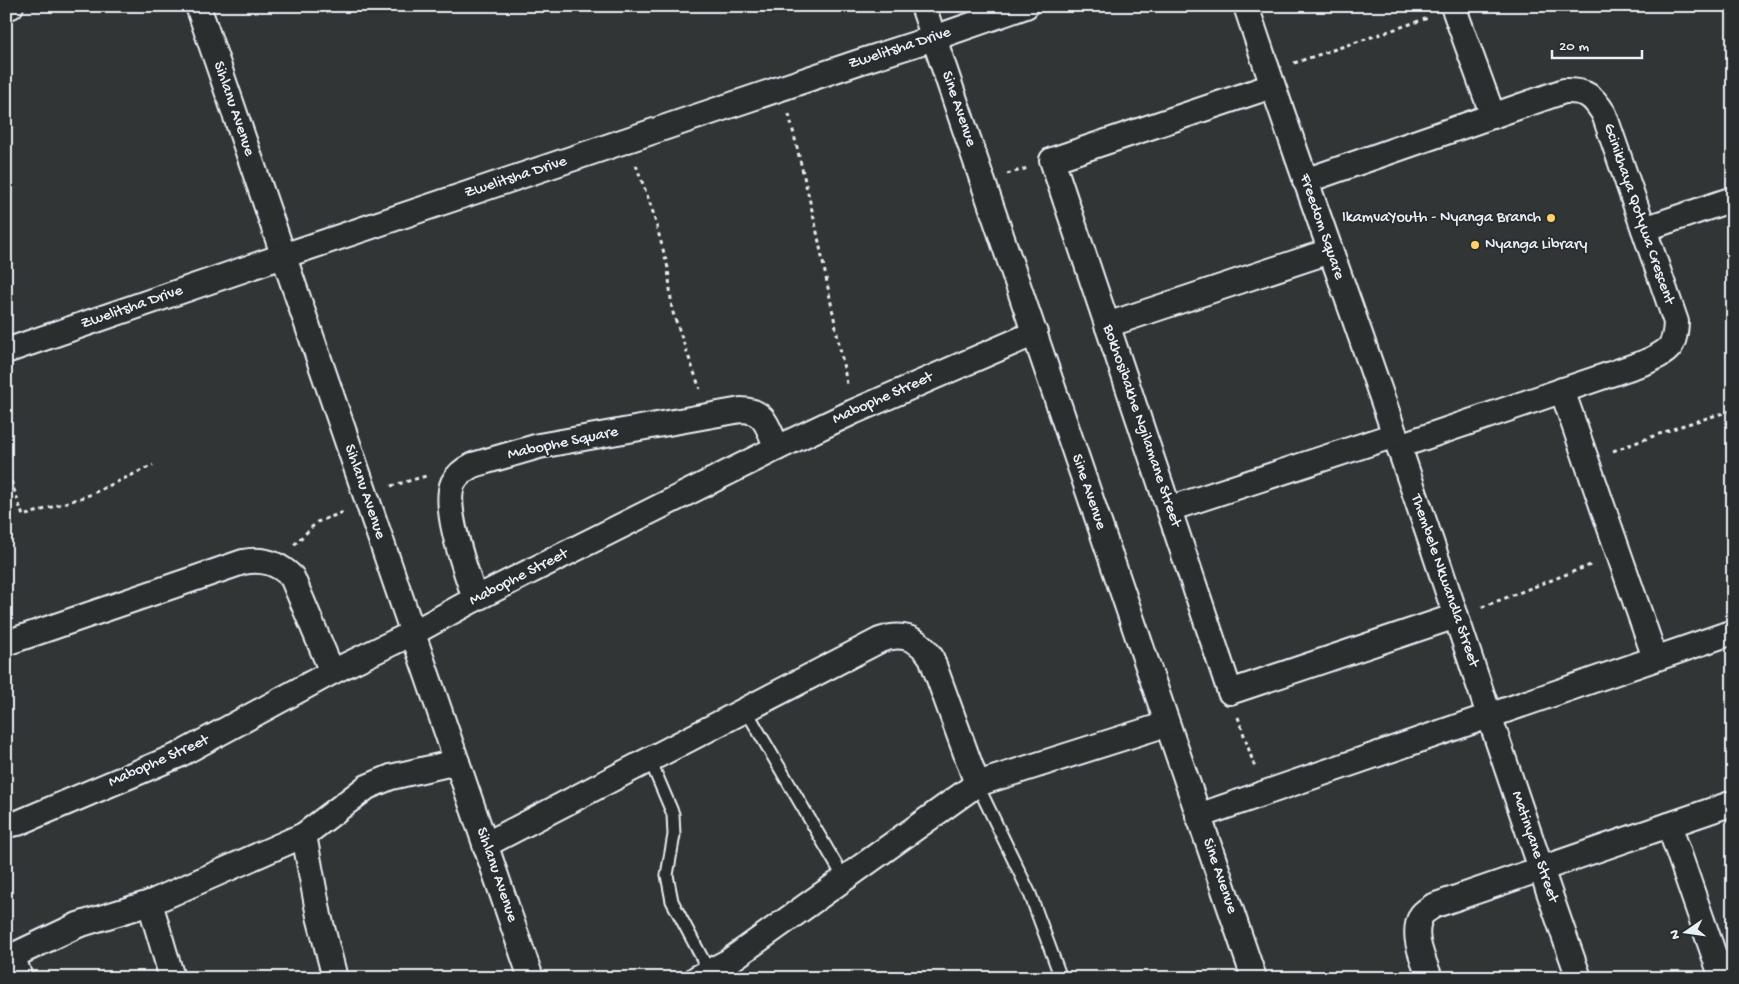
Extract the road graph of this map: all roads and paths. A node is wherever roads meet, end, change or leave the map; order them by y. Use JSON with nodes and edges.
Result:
{"nodes":[{"id":1,"x":11,"y":6,"type":"edge"},
{"id":2,"x":198,"y":6,"type":"edge"},
{"id":3,"x":924,"y":6,"type":"edge"},
{"id":4,"x":1026,"y":6,"type":"edge"},
{"id":5,"x":1246,"y":6,"type":"edge"},
{"id":6,"x":6,"y":7,"type":"edge"},
{"id":7,"x":1454,"y":8,"type":"edge"},
{"id":8,"x":934,"y":38,"type":"junction"},
{"id":9,"x":1270,"y":79,"type":"junction"},
{"id":10,"x":783,"y":88,"type":"junction"},
{"id":11,"x":1493,"y":116,"type":"junction"},
{"id":12,"x":627,"y":141,"type":"junction"},
{"id":13,"x":1052,"y":160,"type":"junction"},
{"id":14,"x":1304,"y":181,"type":"junction"},
{"id":15,"x":983,"y":182,"type":"junction"},
{"id":16,"x":1733,"y":198,"type":"edge"},
{"id":17,"x":1644,"y":229,"type":"junction"},
{"id":18,"x":1330,"y":251,"type":"junction"},
{"id":19,"x":283,"y":256,"type":"junction"},
{"id":20,"x":1107,"y":325,"type":"junction"},
{"id":21,"x":1035,"y":333,"type":"junction"},
{"id":22,"x":6,"y":351,"type":"edge"},
{"id":23,"x":1562,"y":390,"type":"junction"},
{"id":24,"x":1733,"y":410,"type":"edge"},
{"id":25,"x":853,"y":412,"type":"junction"},
{"id":26,"x":709,"y":416,"type":"junction"},
{"id":27,"x":1397,"y":441,"type":"junction"},
{"id":28,"x":777,"y":448,"type":"junction"},
{"id":29,"x":1586,"y":460,"type":"junction"},
{"id":30,"x":153,"y":465,"type":"dead end"},
{"id":31,"x":6,"y":466,"type":"edge"},
{"id":32,"x":459,"y":475,"type":"junction"},
{"id":33,"x":367,"y":498,"type":"junction"},
{"id":34,"x":1169,"y":509,"type":"junction"},
{"id":35,"x":1619,"y":554,"type":"junction"},
{"id":36,"x":275,"y":564,"type":"junction"},
{"id":37,"x":475,"y":599,"type":"junction"},
{"id":38,"x":1456,"y":616,"type":"junction"},
{"id":39,"x":1733,"y":632,"type":"edge"},
{"id":40,"x":413,"y":633,"type":"junction"},
{"id":41,"x":6,"y":643,"type":"edge"},
{"id":42,"x":1655,"y":658,"type":"junction"},
{"id":43,"x":332,"y":672,"type":"junction"},
{"id":44,"x":1230,"y":692,"type":"junction"},
{"id":45,"x":746,"y":710,"type":"junction"},
{"id":46,"x":1490,"y":716,"type":"junction"},
{"id":47,"x":1167,"y":724,"type":"junction"},
{"id":48,"x":650,"y":760,"type":"junction"},
{"id":49,"x":457,"y":762,"type":"junction"},
{"id":50,"x":977,"y":784,"type":"junction"},
{"id":51,"x":1263,"y":794,"type":"junction"},
{"id":52,"x":1733,"y":803,"type":"edge"},
{"id":53,"x":1198,"y":816,"type":"junction"},
{"id":54,"x":6,"y":824,"type":"edge"},
{"id":55,"x":1669,"y":825,"type":"junction"},
{"id":56,"x":304,"y":835,"type":"junction"},
{"id":57,"x":485,"y":845,"type":"junction"},
{"id":58,"x":1540,"y":869,"type":"junction"},
{"id":59,"x":844,"y":878,"type":"junction"},
{"id":60,"x":150,"y":903,"type":"junction"},
{"id":61,"x":13,"y":964,"type":"edge"},
{"id":62,"x":706,"y":976,"type":"edge"},
{"id":63,"x":172,"y":978,"type":"edge"},
{"id":64,"x":334,"y":978,"type":"edge"},
{"id":65,"x":531,"y":978,"type":"edge"},
{"id":66,"x":1061,"y":978,"type":"edge"},
{"id":67,"x":1254,"y":978,"type":"edge"},
{"id":68,"x":1430,"y":978,"type":"edge"},
{"id":69,"x":1579,"y":978,"type":"edge"},
{"id":70,"x":1722,"y":978,"type":"edge"}],
"edges":[{"from":1,"to":6,"type":"street"},
{"from":2,"to":19,"type":"street","name":"Sihlanu Avenue"},
{"from":3,"to":8,"type":"street","name":"Sine Avenue"},
{"from":4,"to":8,"type":"street","name":"Zwelitsha Drive"},
{"from":5,"to":9,"type":"street","name":"Freedom Square"},
{"from":7,"to":9,"type":"path"},
{"from":7,"to":11,"type":"street"},
{"from":8,"to":10,"type":"street","name":"Zwelitsha Drive"},
{"from":8,"to":15,"type":"street","name":"Sine Avenue"},
{"from":9,"to":13,"type":"street"},
{"from":9,"to":14,"type":"street","name":"Freedom Square"},
{"from":10,"to":12,"type":"street","name":"Zwelitsha Drive"},
{"from":10,"to":25,"type":"path"},
{"from":11,"to":14,"type":"street","name":"Gcinikhaya Qotywa Crescent"},
{"from":11,"to":17,"type":"street","name":"Gcinikhaya Qotywa Crescent"},
{"from":12,"to":19,"type":"street","name":"Zwelitsha Drive"},
{"from":12,"to":26,"type":"path"},
{"from":13,"to":15,"type":"path"},
{"from":13,"to":20,"type":"street","name":"Bokhosibakhe Ngilamane Street"},
{"from":14,"to":18,"type":"street","name":"Freedom Square"},
{"from":15,"to":21,"type":"street","name":"Sine Avenue"},
{"from":16,"to":17,"type":"street"},
{"from":17,"to":23,"type":"street","name":"Gcinikhaya Qotywa Crescent"},
{"from":18,"to":20,"type":"street"},
{"from":18,"to":27,"type":"street","name":"Freedom Square"},
{"from":19,"to":22,"type":"street","name":"Zwelitsha Drive"},
{"from":19,"to":33,"type":"street","name":"Sihlanu Avenue"},
{"from":20,"to":34,"type":"street","name":"Bokhosibakhe Ngilamane Street"},
{"from":21,"to":25,"type":"street","name":"Mabophe Street"},
{"from":21,"to":47,"type":"street","name":"Sine Avenue"},
{"from":23,"to":27,"type":"street","name":"Gcinikhaya Qotywa Crescent"},
{"from":23,"to":29,"type":"street"},
{"from":24,"to":29,"type":"path"},
{"from":25,"to":28,"type":"street","name":"Mabophe Street"},
{"from":26,"to":28,"type":"street","name":"Mabophe Square"},
{"from":26,"to":32,"type":"street","name":"Mabophe Square"},
{"from":27,"to":34,"type":"street","name":"Gcinikhaya Qotywa Crescent"},
{"from":27,"to":38,"type":"street","name":"Thembele Nkwandla Street"},
{"from":28,"to":37,"type":"street","name":"Mabophe Street"},
{"from":29,"to":35,"type":"street"},
{"from":30,"to":31,"type":"path"},
{"from":32,"to":33,"type":"path"},
{"from":32,"to":37,"type":"street"},
{"from":33,"to":36,"type":"path"},
{"from":33,"to":40,"type":"street","name":"Sihlanu Avenue"},
{"from":34,"to":44,"type":"street","name":"Bokhosibakhe Ngilamane Street"},
{"from":35,"to":38,"type":"path"},
{"from":35,"to":42,"type":"street"},
{"from":36,"to":41,"type":"street"},
{"from":36,"to":43,"type":"street"},
{"from":37,"to":40,"type":"street","name":"Mabophe Street"},
{"from":38,"to":44,"type":"street"},
{"from":38,"to":46,"type":"street","name":"Thembele Nkwandla Street"},
{"from":39,"to":42,"type":"street"},
{"from":40,"to":43,"type":"street","name":"Mabophe Street"},
{"from":40,"to":49,"type":"street","name":"Sihlanu Avenue"},
{"from":42,"to":46,"type":"street"},
{"from":43,"to":54,"type":"street","name":"Mabophe Street"},
{"from":44,"to":51,"type":"path"},
{"from":45,"to":48,"type":"street"},
{"from":45,"to":50,"type":"street"},
{"from":45,"to":59,"type":"lane"},
{"from":46,"to":51,"type":"street"},
{"from":46,"to":58,"type":"street","name":"Matinyane Street"},
{"from":47,"to":50,"type":"street"},
{"from":47,"to":53,"type":"street","name":"Sine Avenue"},
{"from":48,"to":57,"type":"street"},
{"from":48,"to":62,"type":"lane"},
{"from":49,"to":56,"type":"street"},
{"from":49,"to":57,"type":"street","name":"Sihlanu Avenue"},
{"from":50,"to":59,"type":"street"},
{"from":50,"to":66,"type":"lane"},
{"from":51,"to":53,"type":"street"},
{"from":52,"to":55,"type":"street"},
{"from":53,"to":67,"type":"street","name":"Sine Avenue"},
{"from":55,"to":58,"type":"street"},
{"from":55,"to":70,"type":"street"},
{"from":56,"to":60,"type":"street"},
{"from":56,"to":64,"type":"street"},
{"from":57,"to":65,"type":"street","name":"Sihlanu Avenue"},
{"from":58,"to":68,"type":"street"},
{"from":58,"to":69,"type":"street","name":"Matinyane Street"},
{"from":59,"to":62,"type":"street"},
{"from":60,"to":61,"type":"street"},
{"from":60,"to":63,"type":"street"}]}
